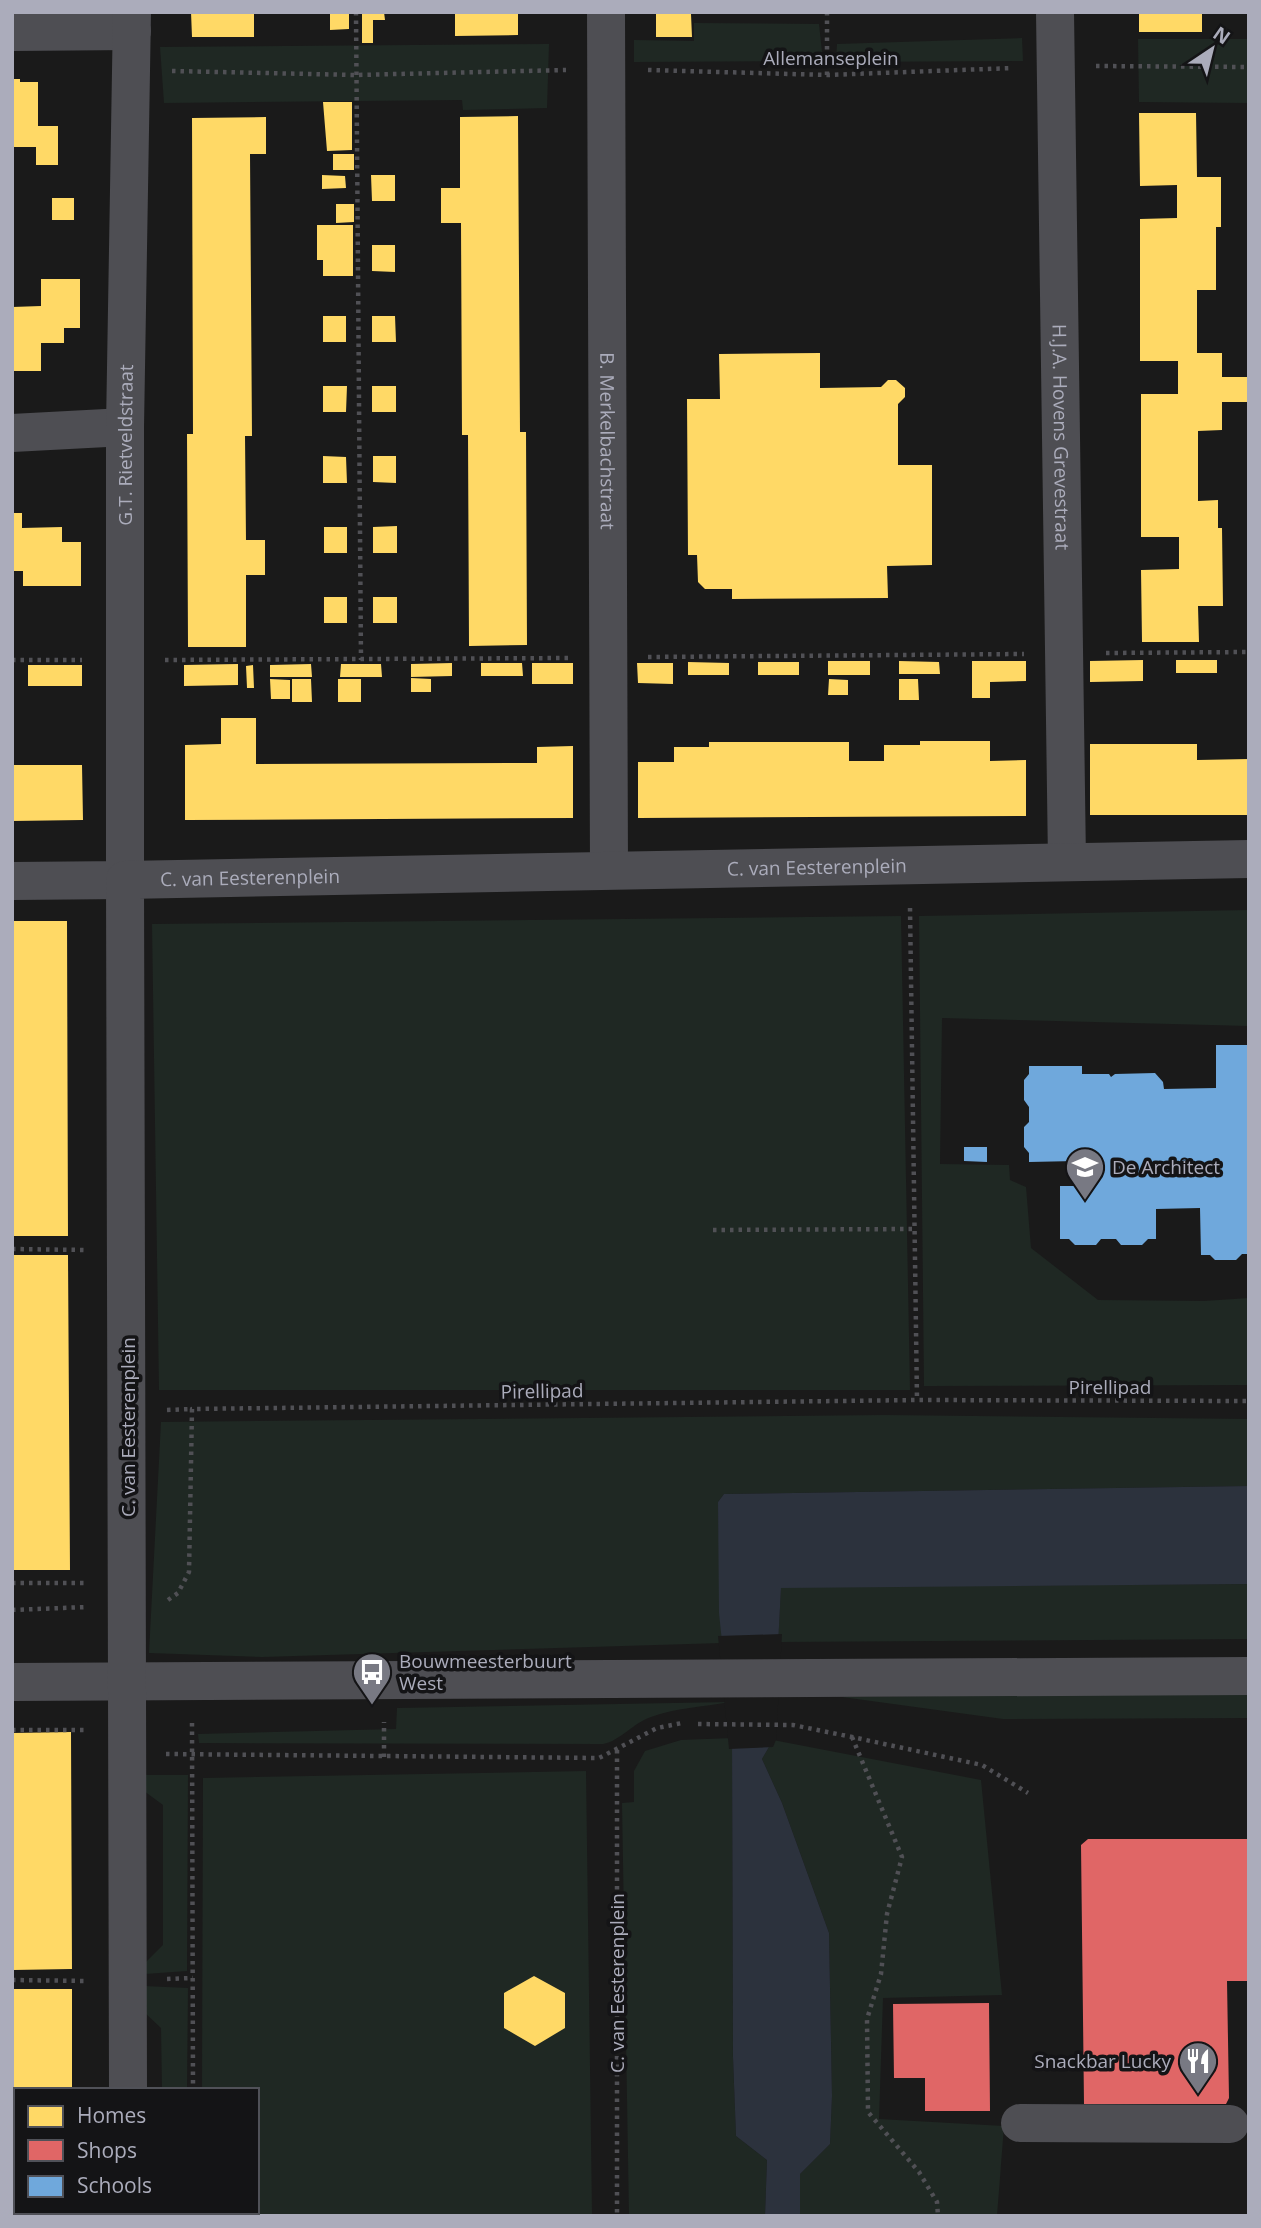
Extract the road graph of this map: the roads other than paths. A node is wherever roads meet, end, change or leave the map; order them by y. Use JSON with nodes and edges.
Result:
{"nodes":[{"id":1,"x":606,"y":12,"type":"edge"},
{"id":2,"x":1055,"y":12,"type":"edge"},
{"id":3,"x":132,"y":22,"type":"edge"},
{"id":4,"x":12,"y":32,"type":"edge"},
{"id":5,"x":125,"y":427,"type":"junction"},
{"id":6,"x":12,"y":433,"type":"edge"},
{"id":7,"x":1249,"y":859,"type":"edge"},
{"id":8,"x":1067,"y":862,"type":"junction"},
{"id":9,"x":609,"y":870,"type":"junction"},
{"id":10,"x":125,"y":880,"type":"junction"},
{"id":11,"x":12,"y":881,"type":"edge"},
{"id":12,"x":1249,"y":1676,"type":"edge"},
{"id":13,"x":128,"y":1681,"type":"junction"},
{"id":14,"x":12,"y":1682,"type":"edge"},
{"id":15,"x":128,"y":2088,"type":"edge"},
{"id":16,"x":1020,"y":2123,"type":"dead end"},
{"id":17,"x":1230,"y":2124,"type":"dead end"}],
"edges":[{"from":1,"to":9,"type":"street","name":"B. Merkelbachstraat"},
{"from":2,"to":8,"type":"street","name":"H.J.A. Hovens Grevestraat"},
{"from":3,"to":4,"type":"street"},
{"from":3,"to":5,"type":"street","name":"G.T. Rietveldstraat"},
{"from":5,"to":6,"type":"street"},
{"from":5,"to":10,"type":"street","name":"G.T. Rietveldstraat"},
{"from":7,"to":8,"type":"street","name":"C. van Eesterenplein"},
{"from":8,"to":9,"type":"street","name":"C. van Eesterenplein"},
{"from":9,"to":10,"type":"street","name":"C. van Eesterenplein"},
{"from":10,"to":11,"type":"street"},
{"from":10,"to":13,"type":"street","name":"C. van Eesterenplein"},
{"from":12,"to":13,"type":"street"},
{"from":13,"to":14,"type":"street"},
{"from":13,"to":15,"type":"street","name":"C. van Eesterenplein"},
{"from":16,"to":17,"type":"street"}]}
